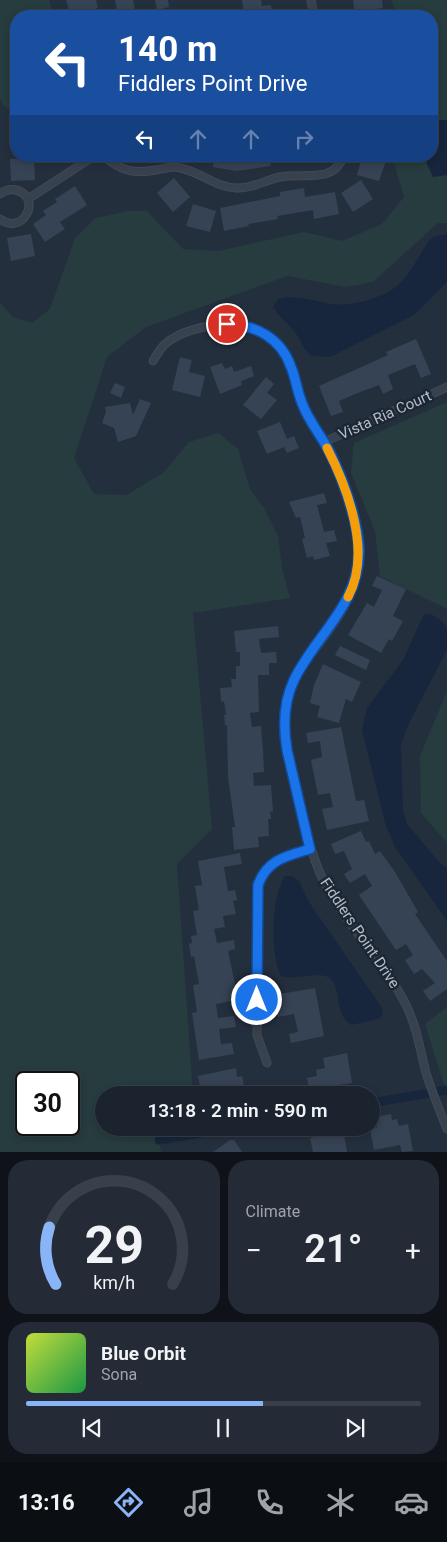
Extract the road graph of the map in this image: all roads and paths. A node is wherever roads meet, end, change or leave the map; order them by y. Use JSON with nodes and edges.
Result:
{"nodes":[{"id":1,"x":85,"y":162,"type":"edge"},
{"id":2,"x":111,"y":162,"type":"edge"},
{"id":3,"x":341,"y":162,"type":"edge"},
{"id":4,"x":0,"y":194,"type":"edge"},
{"id":5,"x":28,"y":199,"type":"junction"},
{"id":6,"x":0,"y":219,"type":"edge"},
{"id":7,"x":153,"y":361,"type":"dead end"},
{"id":8,"x":447,"y":387,"type":"edge"},
{"id":9,"x":324,"y":442,"type":"junction"},
{"id":10,"x":310,"y":849,"type":"junction"},
{"id":11,"x":267,"y":1063,"type":"dead end"},
{"id":12,"x":447,"y":1130,"type":"edge"}],
"edges":[{"from":1,"to":5,"type":"street"},
{"from":2,"to":3,"type":"street"},
{"from":4,"to":5,"type":"street"},
{"from":5,"to":6,"type":"street"},
{"from":7,"to":9,"type":"street","name":"Fiddlers Point Drive"},
{"from":8,"to":9,"type":"street","name":"Vista Ria Court"},
{"from":9,"to":10,"type":"street","name":"Fiddlers Point Drive"},
{"from":10,"to":11,"type":"street"},
{"from":10,"to":12,"type":"street","name":"Fiddlers Point Drive"}]}
